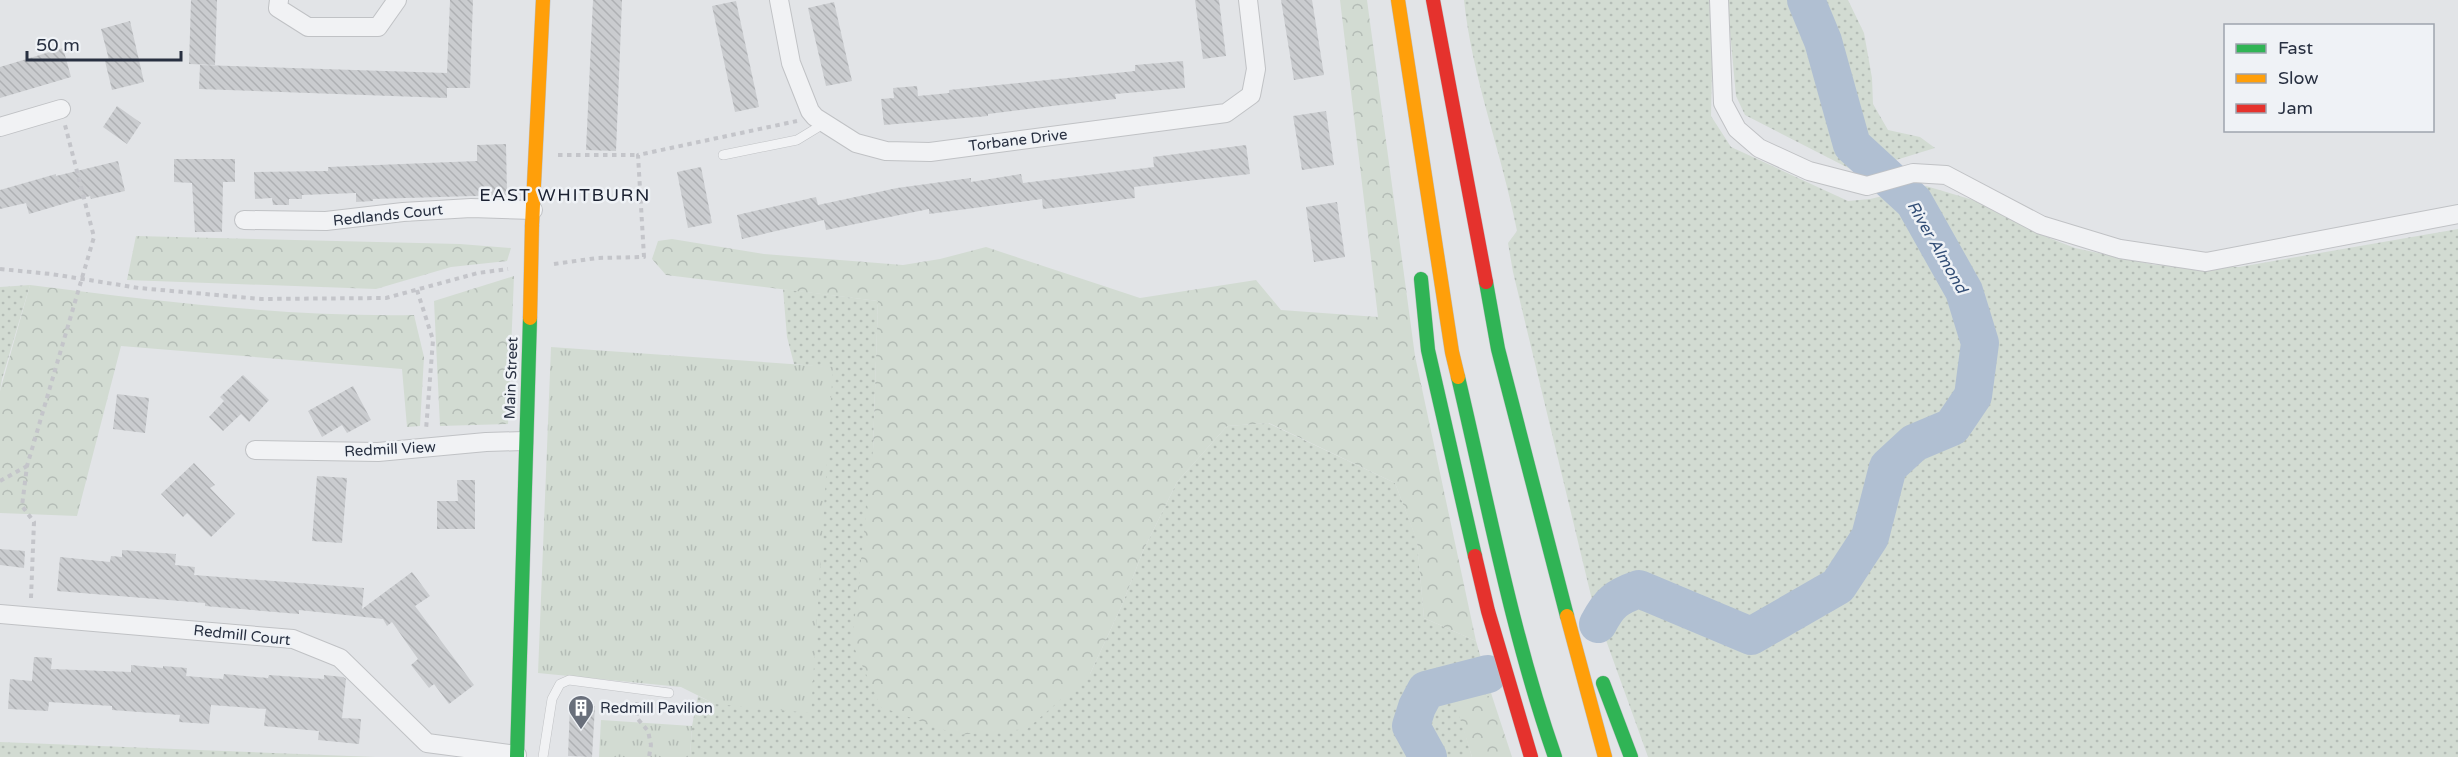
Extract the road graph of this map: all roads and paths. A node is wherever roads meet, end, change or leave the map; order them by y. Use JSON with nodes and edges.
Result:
{"nodes":[{"id":1,"x":279,"y":0,"type":"edge"},
{"id":2,"x":397,"y":0,"type":"edge"},
{"id":3,"x":543,"y":0,"type":"edge"},
{"id":4,"x":779,"y":0,"type":"edge"},
{"id":5,"x":1248,"y":0,"type":"edge"},
{"id":6,"x":1390,"y":0,"type":"edge"},
{"id":7,"x":1398,"y":0,"type":"edge"},
{"id":8,"x":1432,"y":0,"type":"edge"},
{"id":9,"x":1719,"y":0,"type":"edge"},
{"id":10,"x":61,"y":109,"type":"joint"},
{"id":11,"x":820,"y":120,"type":"junction"},
{"id":12,"x":0,"y":127,"type":"edge"},
{"id":13,"x":1406,"y":140,"type":"dead end"},
{"id":14,"x":535,"y":154,"type":"junction"},
{"id":15,"x":638,"y":155,"type":"junction"},
{"id":16,"x":723,"y":155,"type":"dead end"},
{"id":17,"x":2458,"y":214,"type":"edge"},
{"id":18,"x":533,"y":218,"type":"junction"},
{"id":19,"x":244,"y":220,"type":"dead end"},
{"id":20,"x":543,"y":265,"type":"dead end"},
{"id":21,"x":1419,"y":268,"type":"dead end"},
{"id":22,"x":0,"y":269,"type":"edge"},
{"id":23,"x":511,"y":269,"type":"dead end"},
{"id":24,"x":82,"y":279,"type":"junction"},
{"id":25,"x":417,"y":290,"type":"junction"},
{"id":26,"x":525,"y":441,"type":"junction"},
{"id":27,"x":424,"y":448,"type":"junction"},
{"id":28,"x":255,"y":450,"type":"dead end"},
{"id":29,"x":27,"y":466,"type":"junction"},
{"id":30,"x":0,"y":482,"type":"edge"},
{"id":31,"x":1535,"y":496,"type":"junction"},
{"id":32,"x":0,"y":614,"type":"edge"},
{"id":33,"x":30,"y":617,"type":"junction"},
{"id":34,"x":1587,"y":639,"type":"dead end"},
{"id":35,"x":1599,"y":672,"type":"dead end"},
{"id":36,"x":638,"y":689,"type":"junction"},
{"id":37,"x":669,"y":693,"type":"dead end"},
{"id":38,"x":423,"y":750,"type":"edge"},
{"id":39,"x":517,"y":756,"type":"edge"},
{"id":40,"x":543,"y":757,"type":"edge"},
{"id":41,"x":649,"y":757,"type":"edge"},
{"id":42,"x":1531,"y":757,"type":"edge"},
{"id":43,"x":1555,"y":757,"type":"edge"},
{"id":44,"x":1605,"y":757,"type":"edge"},
{"id":45,"x":1630,"y":757,"type":"edge"}],
"edges":[{"from":1,"to":2,"type":"street"},
{"from":3,"to":14,"type":"main road","name":"Main Street"},
{"from":4,"to":11,"type":"street"},
{"from":5,"to":11,"type":"street","name":"Torbane Drive"},
{"from":6,"to":13,"type":"main road"},
{"from":7,"to":43,"type":"main road"},
{"from":8,"to":31,"type":"main road"},
{"from":9,"to":17,"type":"street"},
{"from":10,"to":12,"type":"street"},
{"from":10,"to":24,"type":"path"},
{"from":11,"to":15,"type":"path"},
{"from":11,"to":16,"type":"lane"},
{"from":14,"to":15,"type":"path"},
{"from":14,"to":18,"type":"main road","name":"Main Street"},
{"from":15,"to":20,"type":"path"},
{"from":18,"to":19,"type":"street","name":"Redlands Court"},
{"from":18,"to":26,"type":"main road","name":"Main Street","bridge":true},
{"from":21,"to":42,"type":"main road"},
{"from":22,"to":24,"type":"path"},
{"from":23,"to":25,"type":"path"},
{"from":24,"to":25,"type":"path"},
{"from":24,"to":29,"type":"path"},
{"from":25,"to":27,"type":"path"},
{"from":26,"to":27,"type":"street","name":"Redmill View"},
{"from":26,"to":39,"type":"main road","name":"Main Street"},
{"from":27,"to":28,"type":"street","name":"Redmill View"},
{"from":29,"to":30,"type":"path"},
{"from":29,"to":33,"type":"path"},
{"from":31,"to":34,"type":"main road"},
{"from":31,"to":44,"type":"main road"},
{"from":32,"to":33,"type":"street","name":"Redmill Court"},
{"from":33,"to":38,"type":"street","name":"Redmill Court"},
{"from":35,"to":45,"type":"main road"},
{"from":36,"to":37,"type":"lane"},
{"from":36,"to":40,"type":"lane"},
{"from":36,"to":41,"type":"path"},
{"from":38,"to":39,"type":"street","name":"Redmill Court"}]}
